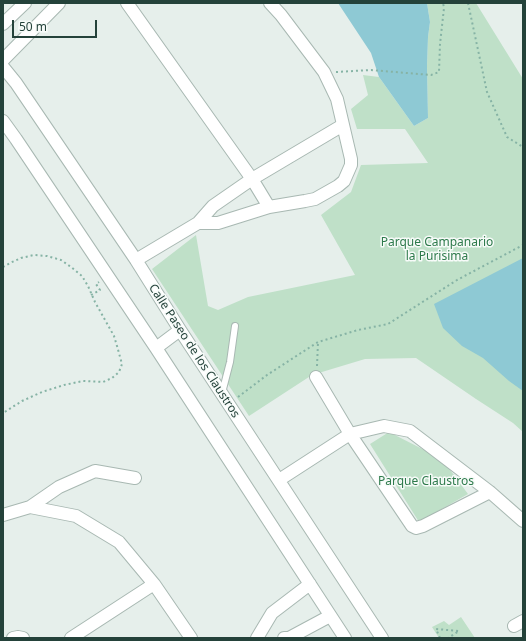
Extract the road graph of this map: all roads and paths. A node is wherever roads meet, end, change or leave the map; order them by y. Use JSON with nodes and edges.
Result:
{"nodes":[{"id":1,"x":25,"y":3,"type":"edge"},
{"id":2,"x":59,"y":3,"type":"edge"},
{"id":3,"x":127,"y":3,"type":"edge"},
{"id":4,"x":270,"y":3,"type":"edge"},
{"id":5,"x":443,"y":3,"type":"edge"},
{"id":6,"x":468,"y":3,"type":"edge"},
{"id":7,"x":3,"y":24,"type":"edge"},
{"id":8,"x":3,"y":60,"type":"edge"},
{"id":9,"x":3,"y":67,"type":"edge"},
{"id":10,"x":324,"y":72,"type":"junction"},
{"id":11,"x":3,"y":121,"type":"edge"},
{"id":12,"x":343,"y":125,"type":"junction"},
{"id":13,"x":523,"y":147,"type":"edge"},
{"id":14,"x":252,"y":179,"type":"junction"},
{"id":15,"x":269,"y":207,"type":"junction"},
{"id":16,"x":198,"y":223,"type":"junction"},
{"id":17,"x":523,"y":245,"type":"edge"},
{"id":18,"x":136,"y":260,"type":"junction"},
{"id":19,"x":3,"y":268,"type":"edge"},
{"id":20,"x":235,"y":326,"type":"dead end"},
{"id":21,"x":180,"y":330,"type":"junction"},
{"id":22,"x":318,"y":342,"type":"junction"},
{"id":23,"x":156,"y":348,"type":"junction"},
{"id":24,"x":316,"y":377,"type":"joint"},
{"id":25,"x":222,"y":393,"type":"junction"},
{"id":26,"x":229,"y":404,"type":"junction"},
{"id":27,"x":3,"y":413,"type":"edge"},
{"id":28,"x":350,"y":434,"type":"junction"},
{"id":29,"x":135,"y":478,"type":"dead end"},
{"id":30,"x":279,"y":480,"type":"junction"},
{"id":31,"x":490,"y":492,"type":"junction"},
{"id":32,"x":30,"y":507,"type":"junction"},
{"id":33,"x":3,"y":515,"type":"edge"},
{"id":34,"x":523,"y":521,"type":"edge"},
{"id":35,"x":154,"y":584,"type":"junction"},
{"id":36,"x":310,"y":584,"type":"junction"},
{"id":37,"x":330,"y":616,"type":"junction"},
{"id":38,"x":13,"y":638,"type":"edge"},
{"id":39,"x":23,"y":638,"type":"edge"},
{"id":40,"x":71,"y":638,"type":"edge"},
{"id":41,"x":191,"y":638,"type":"edge"},
{"id":42,"x":257,"y":638,"type":"edge"},
{"id":43,"x":284,"y":638,"type":"edge"},
{"id":44,"x":345,"y":638,"type":"edge"},
{"id":45,"x":382,"y":638,"type":"edge"},
{"id":46,"x":440,"y":638,"type":"edge"},
{"id":47,"x":448,"y":638,"type":"edge"}],
"edges":[{"from":1,"to":7,"type":"street"},
{"from":2,"to":8,"type":"street"},
{"from":3,"to":14,"type":"street"},
{"from":4,"to":10,"type":"street"},
{"from":5,"to":10,"type":"path"},
{"from":6,"to":13,"type":"path"},
{"from":9,"to":18,"type":"street","name":"Calle Paseo de los Claustros"},
{"from":10,"to":12,"type":"street"},
{"from":11,"to":23,"type":"street"},
{"from":12,"to":14,"type":"street"},
{"from":12,"to":15,"type":"street"},
{"from":14,"to":15,"type":"street"},
{"from":14,"to":16,"type":"street"},
{"from":15,"to":16,"type":"street"},
{"from":16,"to":18,"type":"street"},
{"from":17,"to":22,"type":"path"},
{"from":18,"to":21,"type":"street","name":"Calle Paseo de los Claustros"},
{"from":19,"to":27,"type":"path"},
{"from":20,"to":25,"type":"lane"},
{"from":21,"to":23,"type":"street"},
{"from":21,"to":25,"type":"street","name":"Calle Paseo de los Claustros"},
{"from":22,"to":24,"type":"path"},
{"from":22,"to":26,"type":"path"},
{"from":23,"to":36,"type":"street"},
{"from":24,"to":28,"type":"street"},
{"from":25,"to":26,"type":"street","name":"Calle Paseo de los Claustros"},
{"from":26,"to":30,"type":"street","name":"Calle Paseo de los Claustros"},
{"from":28,"to":30,"type":"street"},
{"from":28,"to":31,"type":"street"},
{"from":28,"to":31,"type":"street"},
{"from":29,"to":32,"type":"street"},
{"from":30,"to":45,"type":"street","name":"Calle Paseo de los Claustros"},
{"from":31,"to":34,"type":"street"},
{"from":32,"to":33,"type":"street"},
{"from":32,"to":35,"type":"street"},
{"from":35,"to":40,"type":"street"},
{"from":35,"to":41,"type":"street"},
{"from":36,"to":37,"type":"street"},
{"from":36,"to":42,"type":"street"},
{"from":37,"to":43,"type":"street"},
{"from":37,"to":44,"type":"street"},
{"from":38,"to":39,"type":"street"},
{"from":46,"to":47,"type":"path"}]}
